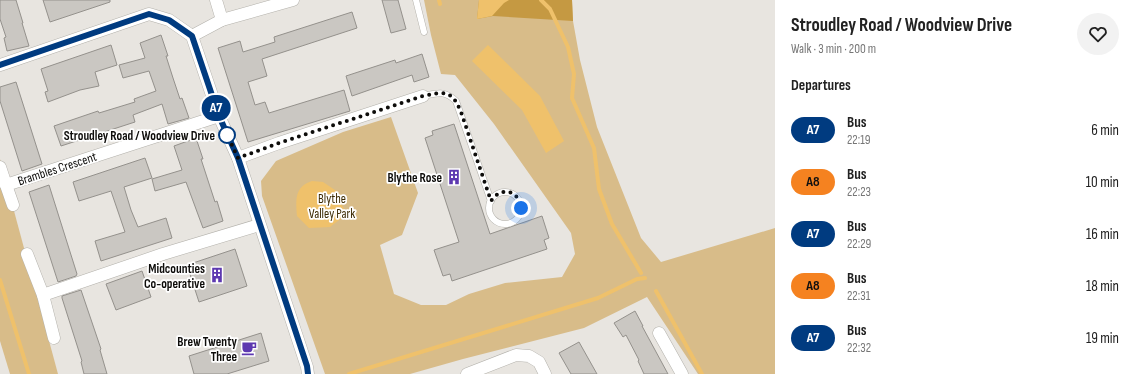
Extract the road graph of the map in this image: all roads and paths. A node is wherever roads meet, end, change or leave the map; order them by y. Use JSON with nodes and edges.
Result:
{"nodes":[{"id":1,"x":216,"y":0,"type":"edge"},
{"id":2,"x":293,"y":0,"type":"edge"},
{"id":3,"x":416,"y":0,"type":"edge"},
{"id":4,"x":222,"y":20,"type":"junction"},
{"id":5,"x":424,"y":32,"type":"dead end"},
{"id":6,"x":192,"y":36,"type":"junction"},
{"id":7,"x":0,"y":64,"type":"edge"},
{"id":8,"x":423,"y":96,"type":"joint"},
{"id":9,"x":219,"y":116,"type":"junction"},
{"id":10,"x":238,"y":158,"type":"junction"},
{"id":11,"x":0,"y":167,"type":"edge"},
{"id":12,"x":6,"y":184,"type":"junction"},
{"id":13,"x":491,"y":201,"type":"junction"},
{"id":14,"x":13,"y":205,"type":"dead end"},
{"id":15,"x":259,"y":225,"type":"junction"},
{"id":16,"x":27,"y":254,"type":"dead end"},
{"id":17,"x":43,"y":295,"type":"junction"},
{"id":18,"x":658,"y":332,"type":"dead end"},
{"id":19,"x":54,"y":338,"type":"dead end"},
{"id":20,"x":308,"y":374,"type":"edge"},
{"id":21,"x":467,"y":374,"type":"edge"},
{"id":22,"x":545,"y":374,"type":"edge"},
{"id":23,"x":682,"y":374,"type":"edge"}],
"edges":[{"from":1,"to":4,"type":"street"},
{"from":2,"to":4,"type":"street"},
{"from":3,"to":5,"type":"lane"},
{"from":4,"to":6,"type":"street"},
{"from":6,"to":7,"type":"street"},
{"from":6,"to":9,"type":"street"},
{"from":8,"to":10,"type":"street"},
{"from":8,"to":13,"type":"lane"},
{"from":9,"to":10,"type":"street"},
{"from":9,"to":12,"type":"street","name":"Brambles Crescent"},
{"from":10,"to":15,"type":"street"},
{"from":11,"to":12,"type":"street"},
{"from":12,"to":14,"type":"street","name":"Brambles Crescent"},
{"from":13,"to":13,"type":"lane"},
{"from":15,"to":17,"type":"street"},
{"from":15,"to":20,"type":"street"},
{"from":16,"to":17,"type":"street"},
{"from":17,"to":19,"type":"street"},
{"from":18,"to":23,"type":"street"},
{"from":21,"to":22,"type":"street"}]}
